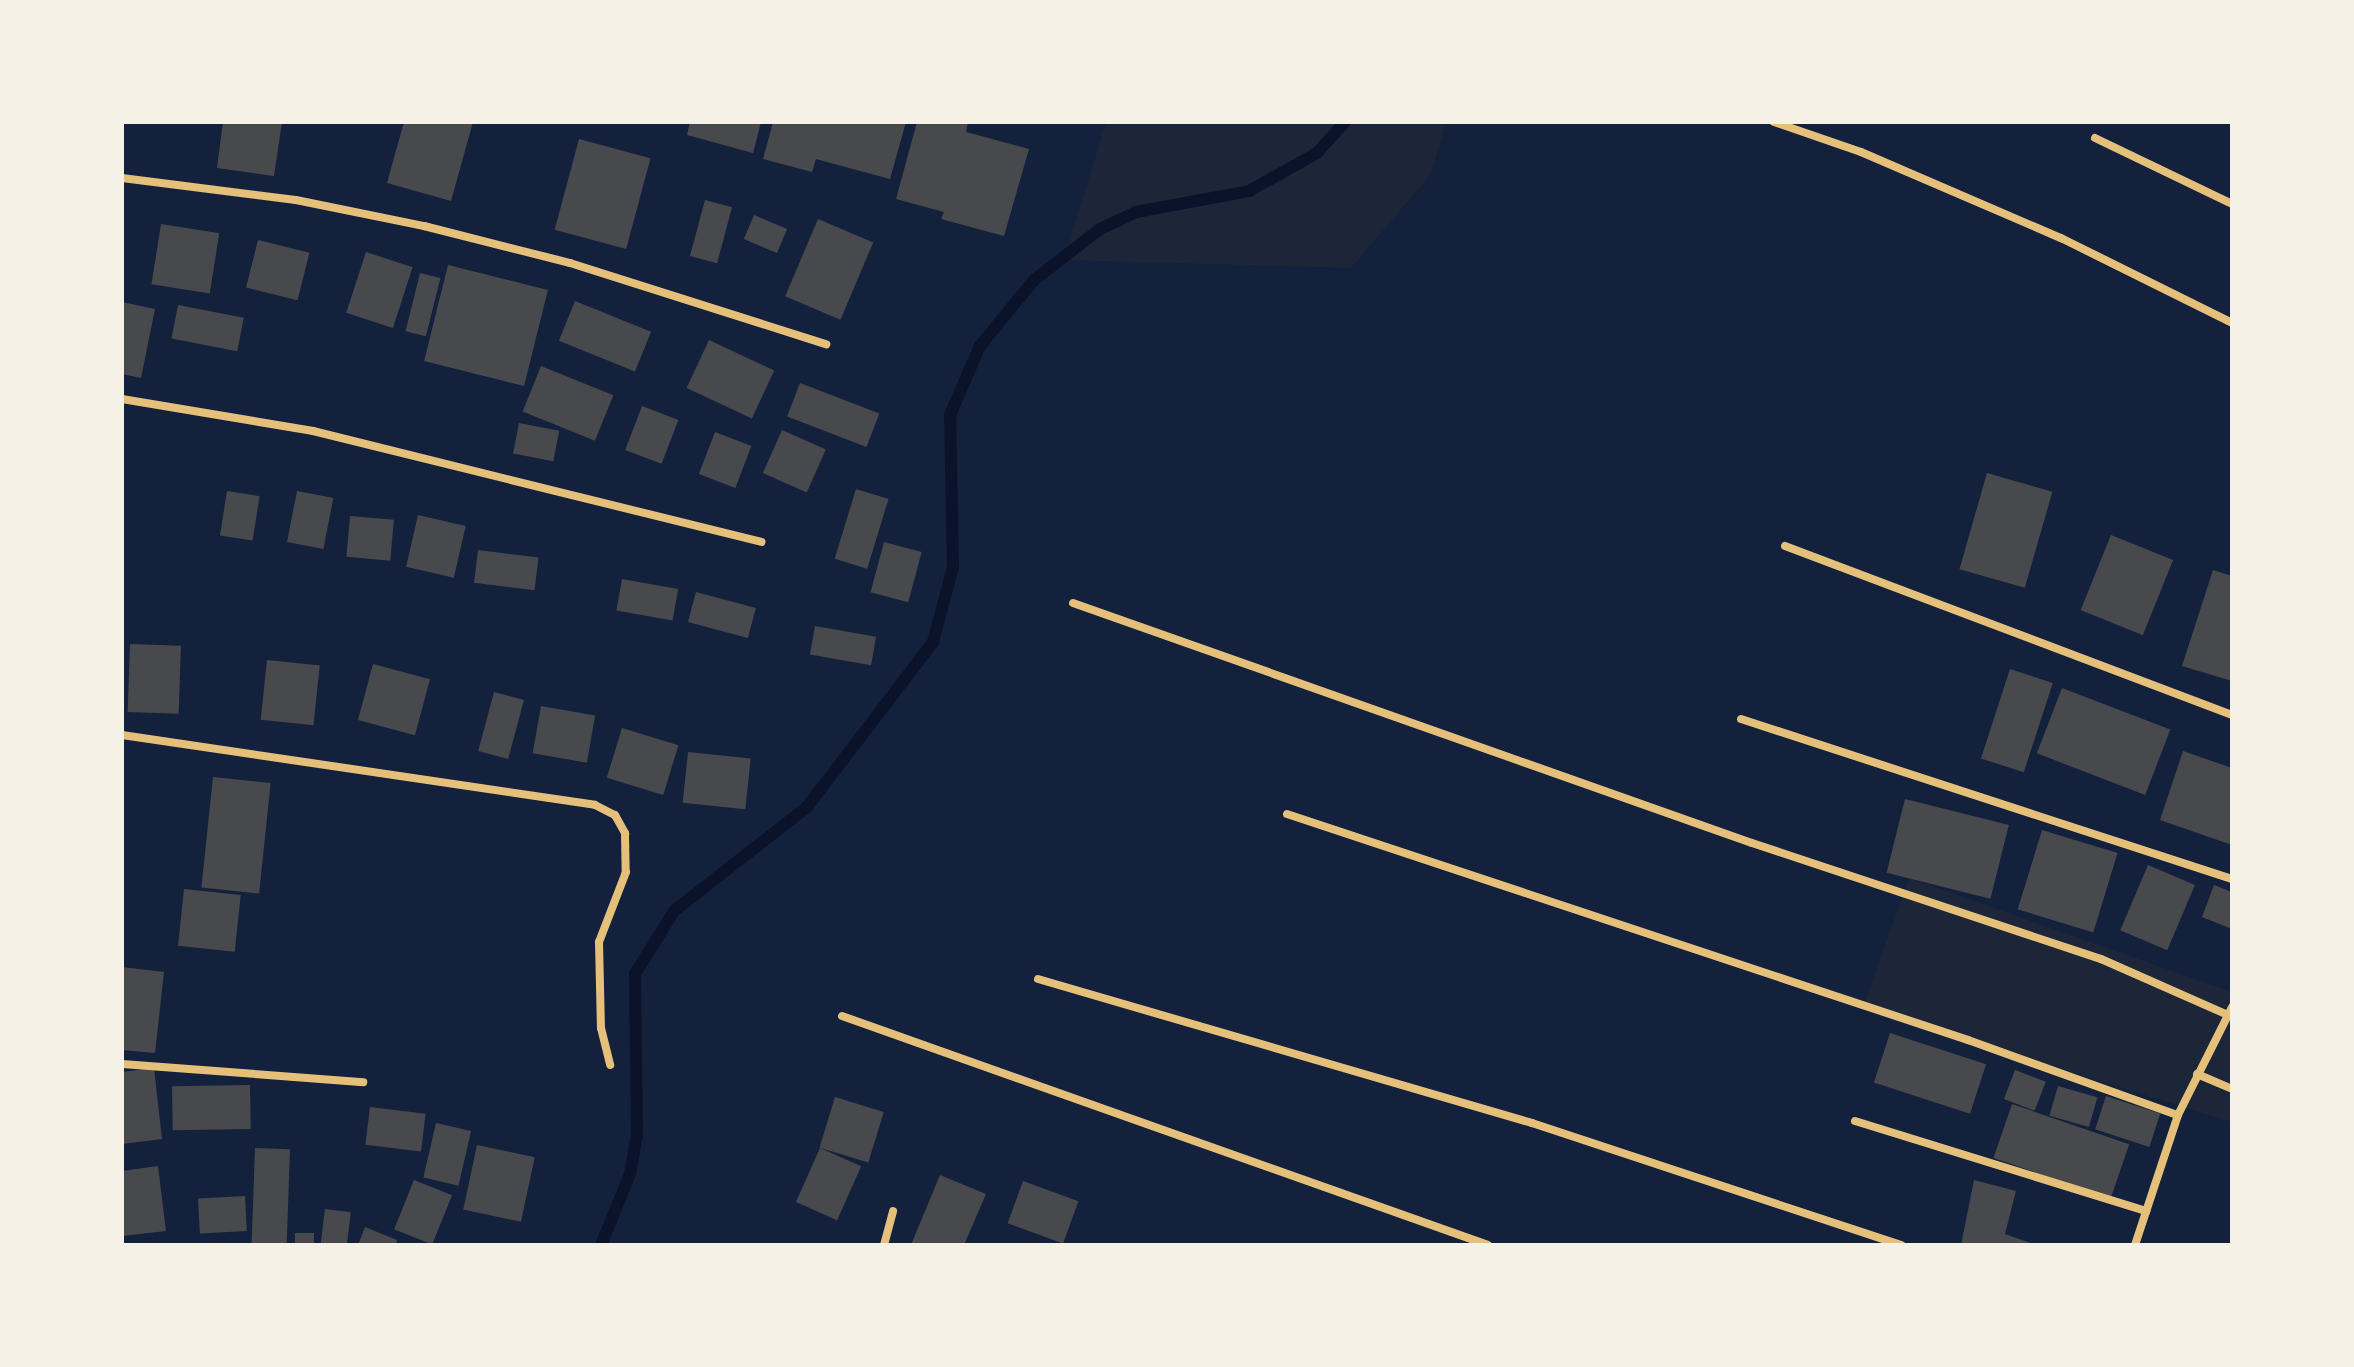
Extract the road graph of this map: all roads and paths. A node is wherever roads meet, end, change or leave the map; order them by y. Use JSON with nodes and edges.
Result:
{"nodes":[{"id":1,"x":1774,"y":122,"type":"edge"},
{"id":2,"x":2095,"y":138,"type":"dead end"},
{"id":3,"x":122,"y":178,"type":"edge"},
{"id":4,"x":2232,"y":204,"type":"edge"},
{"id":5,"x":2232,"y":323,"type":"edge"},
{"id":6,"x":826,"y":344,"type":"dead end"},
{"id":7,"x":122,"y":399,"type":"edge"},
{"id":8,"x":761,"y":542,"type":"dead end"},
{"id":9,"x":1785,"y":546,"type":"dead end"},
{"id":10,"x":1073,"y":603,"type":"dead end"},
{"id":11,"x":2232,"y":715,"type":"edge"},
{"id":12,"x":1741,"y":719,"type":"dead end"},
{"id":13,"x":122,"y":735,"type":"edge"},
{"id":14,"x":1287,"y":814,"type":"dead end"},
{"id":15,"x":2232,"y":879,"type":"edge"},
{"id":16,"x":1038,"y":979,"type":"dead end"},
{"id":17,"x":2230,"y":1011,"type":"edge"},
{"id":18,"x":842,"y":1016,"type":"dead end"},
{"id":19,"x":122,"y":1064,"type":"edge"},
{"id":20,"x":610,"y":1065,"type":"dead end"},
{"id":21,"x":2197,"y":1074,"type":"junction"},
{"id":22,"x":363,"y":1082,"type":"dead end"},
{"id":23,"x":2232,"y":1089,"type":"edge"},
{"id":24,"x":2178,"y":1115,"type":"junction"},
{"id":25,"x":1855,"y":1121,"type":"dead end"},
{"id":26,"x":893,"y":1211,"type":"dead end"},
{"id":27,"x":2146,"y":1211,"type":"junction"},
{"id":28,"x":884,"y":1245,"type":"edge"},
{"id":29,"x":1488,"y":1245,"type":"edge"},
{"id":30,"x":1901,"y":1245,"type":"edge"},
{"id":31,"x":2135,"y":1245,"type":"edge"}],
"edges":[{"from":1,"to":5,"type":"street"},
{"from":2,"to":4,"type":"street"},
{"from":3,"to":6,"type":"street"},
{"from":7,"to":8,"type":"street"},
{"from":9,"to":11,"type":"street"},
{"from":10,"to":17,"type":"street"},
{"from":12,"to":15,"type":"street"},
{"from":13,"to":20,"type":"street"},
{"from":14,"to":24,"type":"street"},
{"from":16,"to":30,"type":"street"},
{"from":17,"to":21,"type":"street"},
{"from":18,"to":29,"type":"street"},
{"from":19,"to":22,"type":"street"},
{"from":21,"to":23,"type":"street"},
{"from":21,"to":24,"type":"street"},
{"from":24,"to":27,"type":"street"},
{"from":25,"to":27,"type":"street"},
{"from":26,"to":28,"type":"street"},
{"from":27,"to":31,"type":"street"}]}
